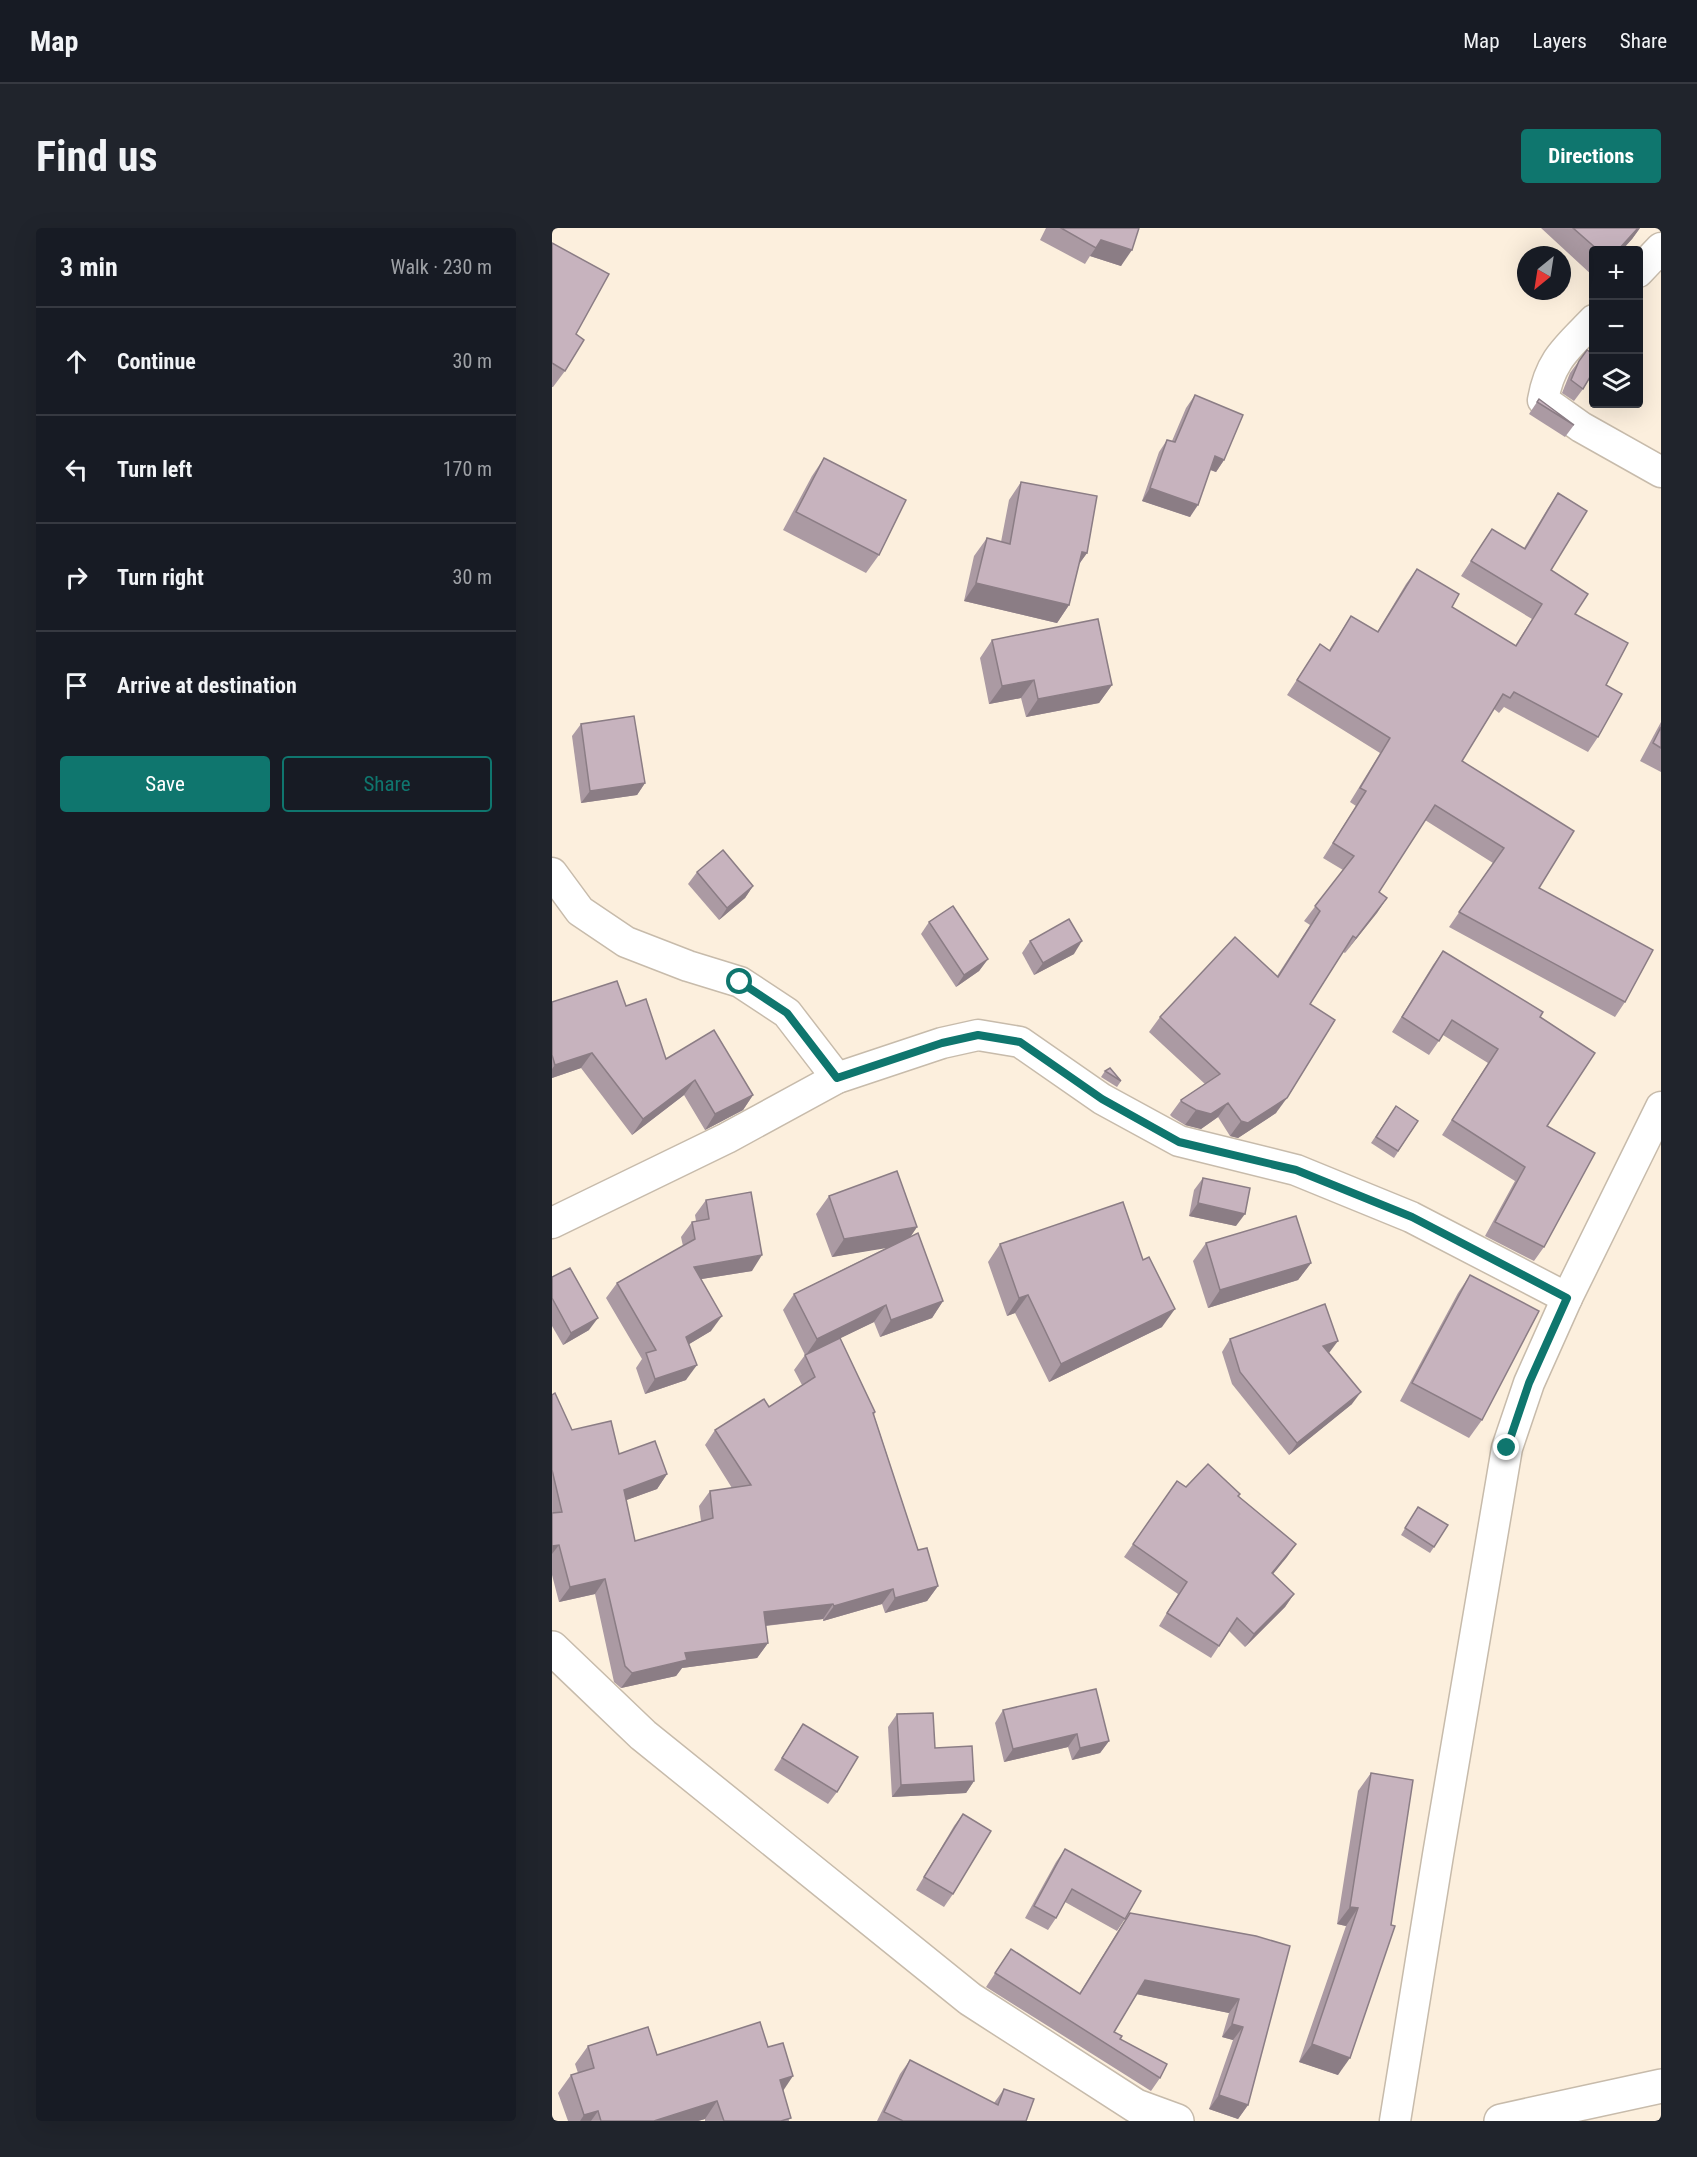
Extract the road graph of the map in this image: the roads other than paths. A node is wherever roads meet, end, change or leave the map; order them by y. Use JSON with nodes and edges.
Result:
{"nodes":[{"id":1,"x":1661,"y":248,"type":"edge"},
{"id":2,"x":1643,"y":267,"type":"edge"},
{"id":3,"x":1589,"y":324,"type":"edge"},
{"id":4,"x":1661,"y":472,"type":"edge"},
{"id":5,"x":552,"y":873,"type":"edge"},
{"id":6,"x":837,"y":1078,"type":"junction"},
{"id":7,"x":1661,"y":1107,"type":"edge"},
{"id":8,"x":552,"y":1223,"type":"edge"},
{"id":9,"x":1567,"y":1298,"type":"junction"},
{"id":10,"x":552,"y":1648,"type":"edge"},
{"id":11,"x":1661,"y":2086,"type":"edge"},
{"id":12,"x":1177,"y":2121,"type":"edge"},
{"id":13,"x":1395,"y":2121,"type":"edge"},
{"id":14,"x":1501,"y":2121,"type":"edge"}],
"edges":[{"from":1,"to":2,"type":"street"},
{"from":3,"to":4,"type":"street"},
{"from":5,"to":6,"type":"street"},
{"from":6,"to":8,"type":"street"},
{"from":6,"to":9,"type":"street"},
{"from":7,"to":9,"type":"street"},
{"from":9,"to":13,"type":"street"},
{"from":10,"to":12,"type":"street"},
{"from":11,"to":14,"type":"street"}]}
